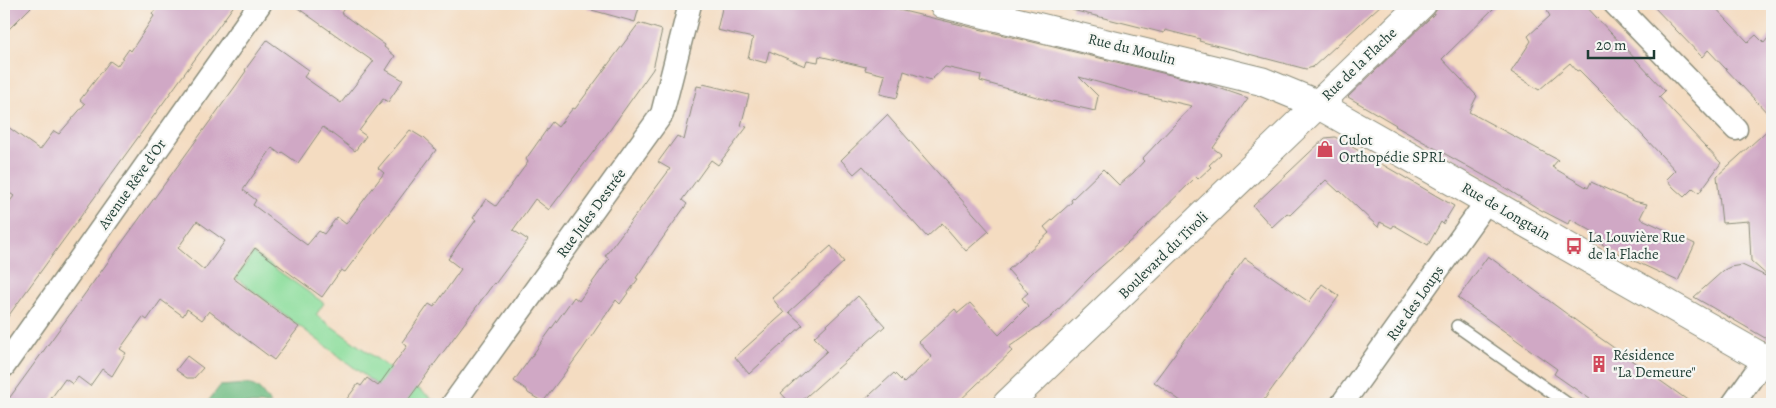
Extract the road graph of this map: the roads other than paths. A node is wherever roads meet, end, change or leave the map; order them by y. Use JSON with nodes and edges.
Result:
{"nodes":[{"id":1,"x":260,"y":4,"type":"edge"},
{"id":2,"x":690,"y":4,"type":"edge"},
{"id":3,"x":943,"y":4,"type":"edge"},
{"id":4,"x":1422,"y":4,"type":"edge"},
{"id":5,"x":1615,"y":4,"type":"edge"},
{"id":6,"x":1318,"y":104,"type":"junction"},
{"id":7,"x":1736,"y":129,"type":"dead end"},
{"id":8,"x":1487,"y":201,"type":"junction"},
{"id":9,"x":1457,"y":326,"type":"dead end"},
{"id":10,"x":1769,"y":361,"type":"edge"},
{"id":11,"x":4,"y":366,"type":"edge"},
{"id":12,"x":454,"y":404,"type":"edge"},
{"id":13,"x":1007,"y":404,"type":"edge"},
{"id":14,"x":1342,"y":404,"type":"edge"},
{"id":15,"x":1568,"y":404,"type":"edge"},
{"id":16,"x":1733,"y":404,"type":"edge"}],
"edges":[{"from":1,"to":11,"type":"street","name":"Avenue Rêve d'Or"},
{"from":2,"to":12,"type":"street","name":"Rue Jules Destrée"},
{"from":3,"to":6,"type":"street","name":"Rue du Moulin"},
{"from":4,"to":6,"type":"street","name":"Rue de la Flache"},
{"from":5,"to":7,"type":"street"},
{"from":6,"to":8,"type":"street","name":"Rue de Longtain"},
{"from":6,"to":13,"type":"street","name":"Boulevard du Tivoli"},
{"from":8,"to":10,"type":"street","name":"Rue de Longtain"},
{"from":8,"to":14,"type":"street","name":"Rue des Loups"},
{"from":9,"to":15,"type":"lane"},
{"from":10,"to":16,"type":"street"}]}
